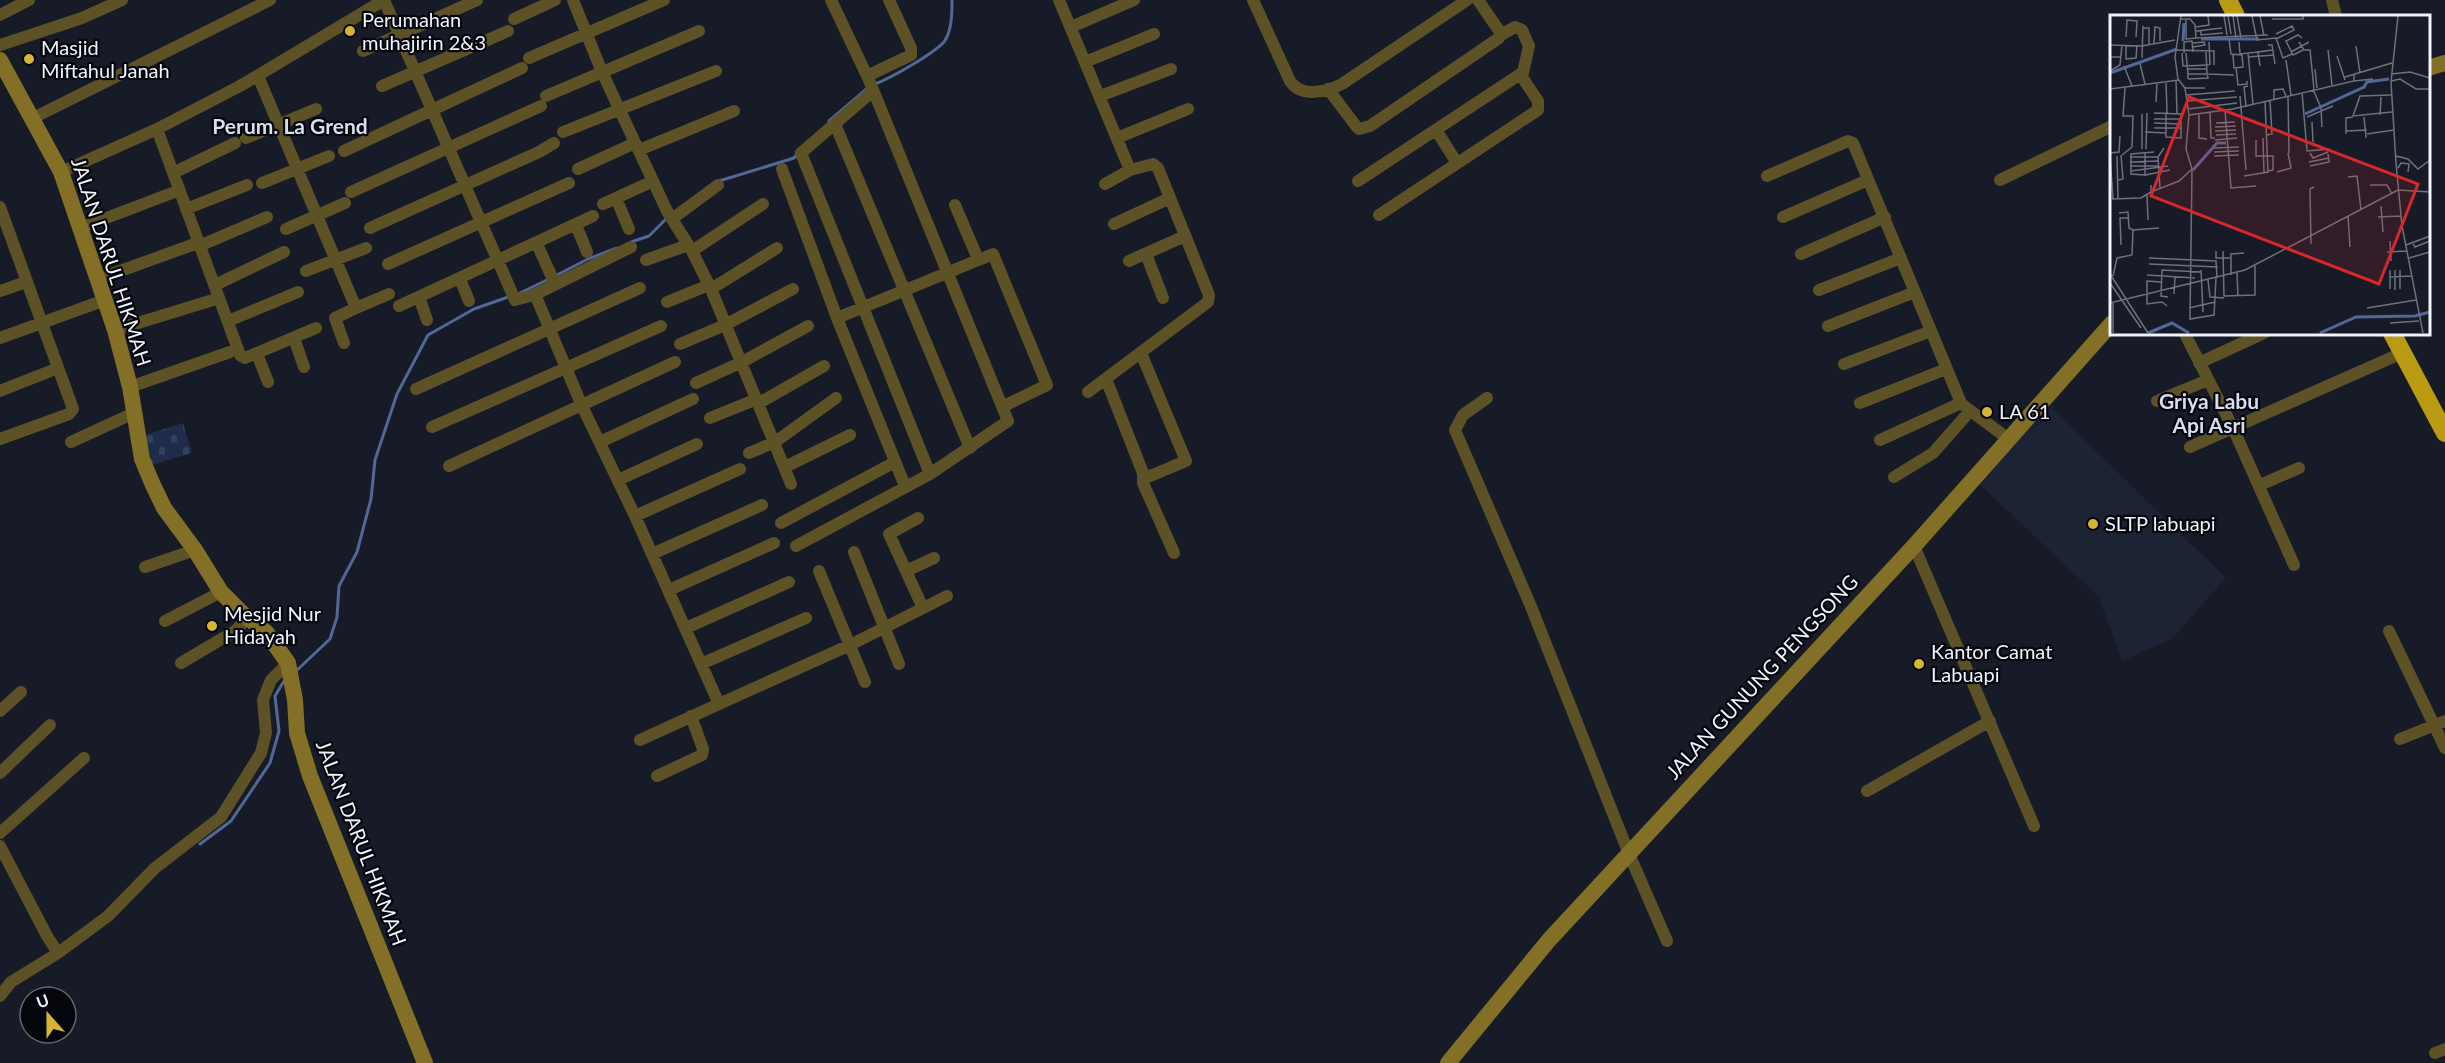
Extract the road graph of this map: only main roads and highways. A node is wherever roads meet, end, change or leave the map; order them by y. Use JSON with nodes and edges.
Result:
{"nodes":[{"id":1,"x":2228,"y":0,"type":"edge"},
{"id":2,"x":2236,"y":15,"type":"edge"},
{"id":3,"x":2392,"y":334,"type":"edge"},
{"id":4,"x":2445,"y":433,"type":"edge"}],
"edges":[{"from":1,"to":2,"type":"highway"},
{"from":3,"to":4,"type":"highway"}]}
